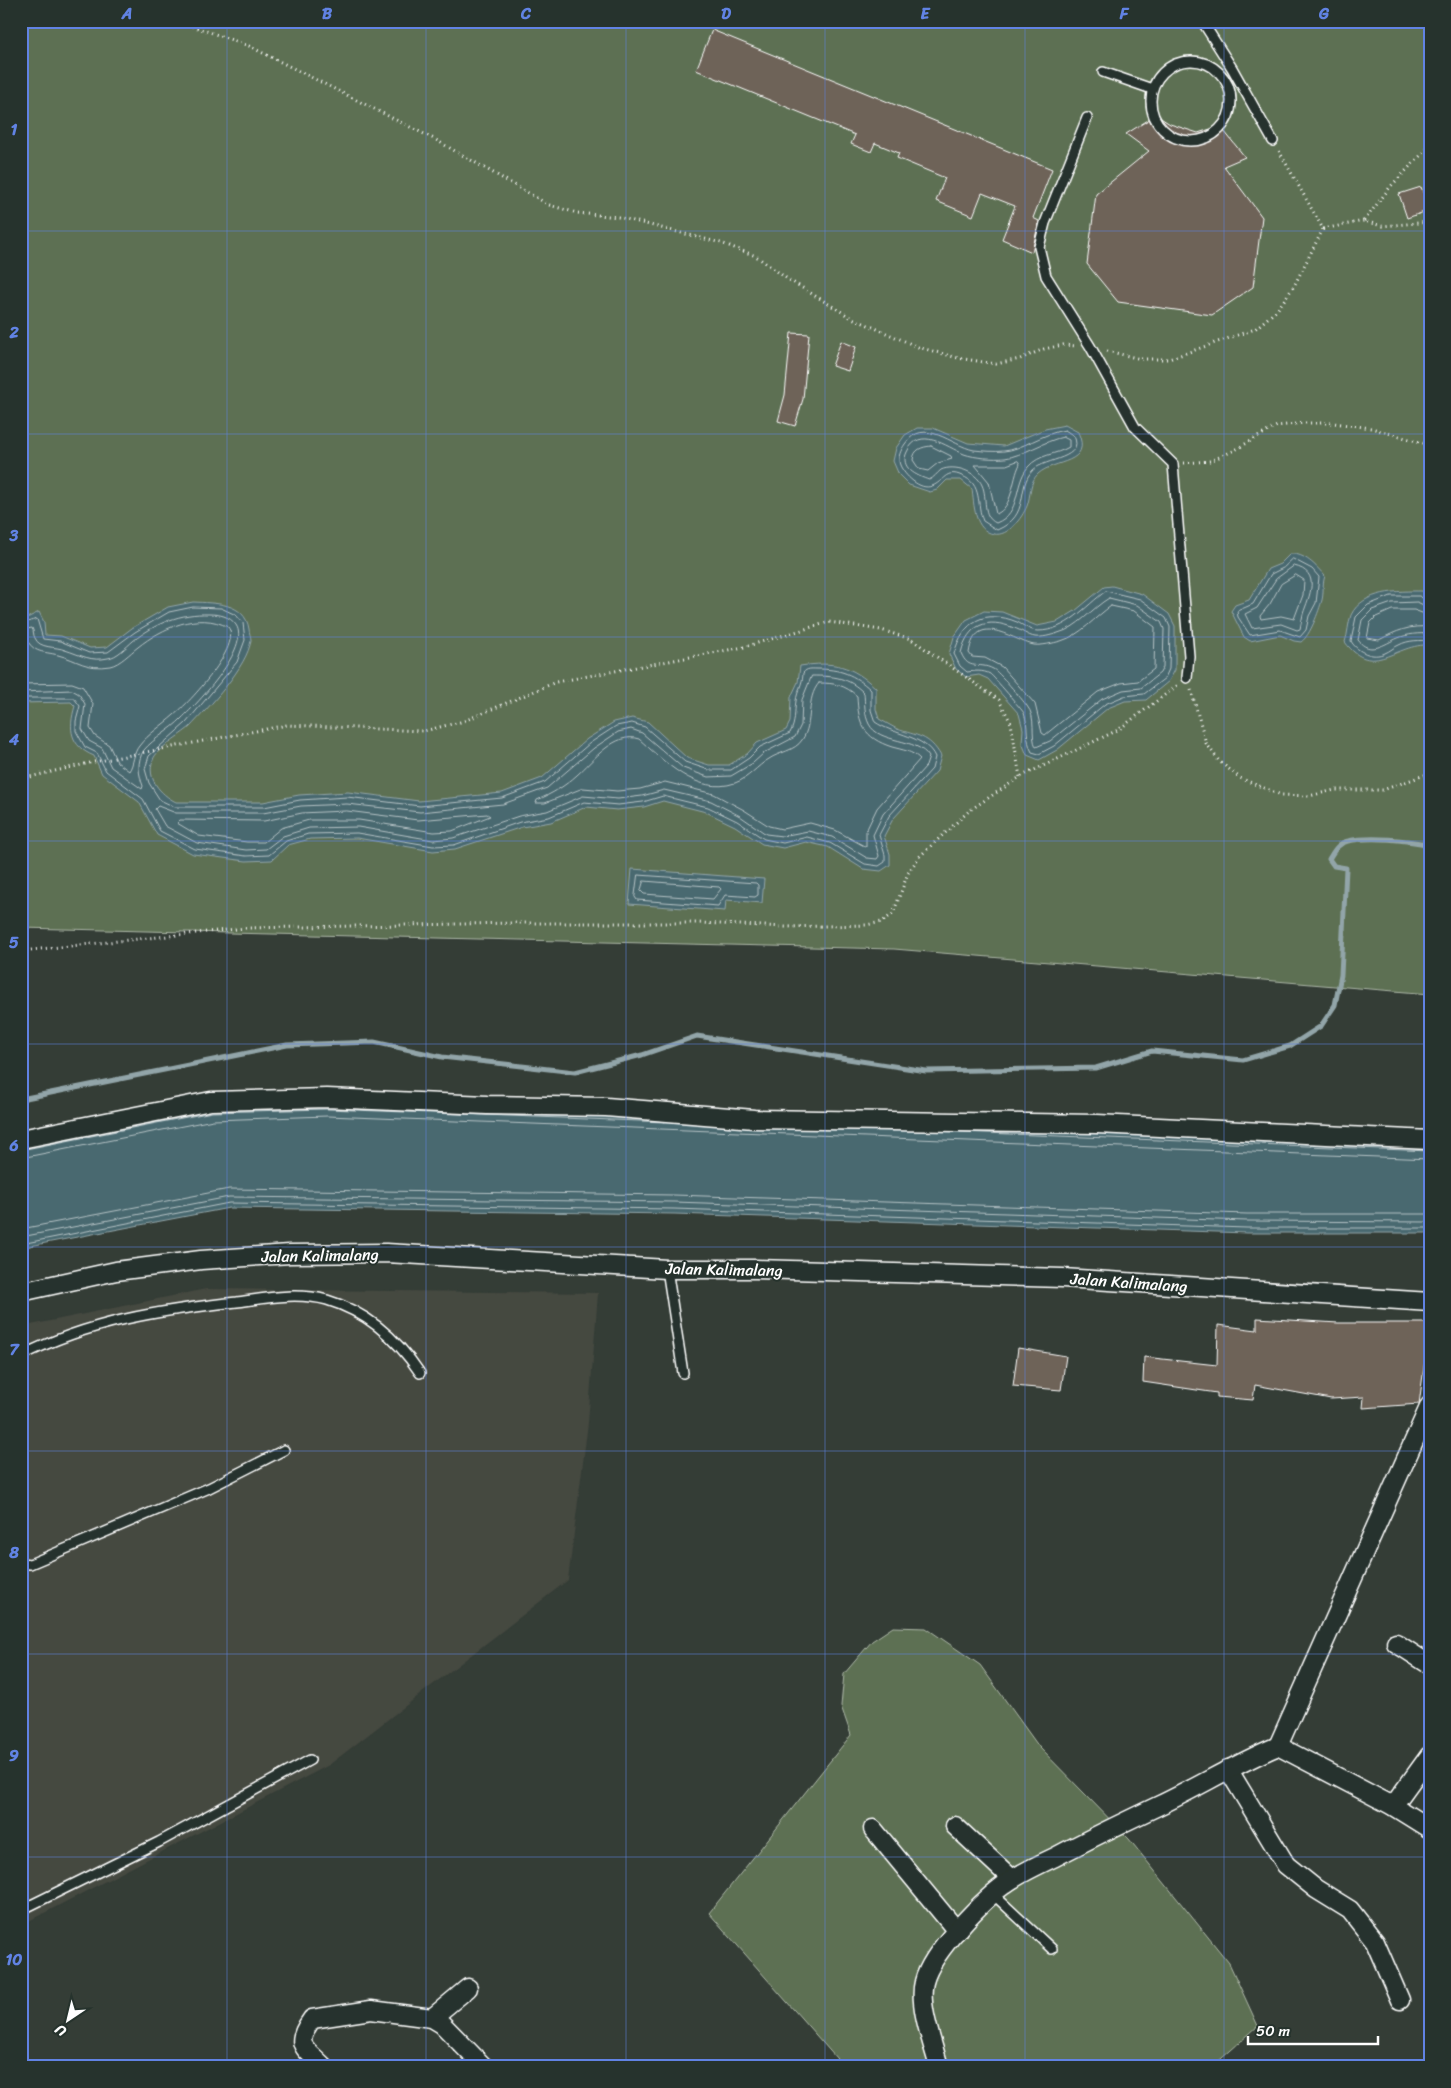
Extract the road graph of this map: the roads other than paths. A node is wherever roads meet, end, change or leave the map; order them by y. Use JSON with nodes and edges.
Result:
{"nodes":[{"id":1,"x":1202,"y":21,"type":"edge"},
{"id":2,"x":1232,"y":68,"type":"junction"},
{"id":3,"x":1103,"y":72,"type":"dead end"},
{"id":4,"x":1222,"y":75,"type":"junction"},
{"id":5,"x":1152,"y":90,"type":"junction"},
{"id":6,"x":1087,"y":118,"type":"dead end"},
{"id":7,"x":1273,"y":141,"type":"road end"},
{"id":8,"x":1187,"y":678,"type":"road end"},
{"id":9,"x":21,"y":1139,"type":"edge"},
{"id":10,"x":1430,"y":1140,"type":"edge"},
{"id":11,"x":667,"y":1269,"type":"junction"},
{"id":12,"x":21,"y":1292,"type":"edge"},
{"id":13,"x":1430,"y":1302,"type":"edge"},
{"id":14,"x":21,"y":1356,"type":"edge"},
{"id":15,"x":683,"y":1373,"type":"dead end"},
{"id":16,"x":420,"y":1374,"type":"dead end"},
{"id":17,"x":1430,"y":1405,"type":"edge"},
{"id":18,"x":284,"y":1450,"type":"dead end"},
{"id":19,"x":21,"y":1563,"type":"edge"},
{"id":20,"x":1396,"y":1643,"type":"dead end"},
{"id":21,"x":1430,"y":1666,"type":"edge"},
{"id":22,"x":1278,"y":1746,"type":"junction"},
{"id":23,"x":1430,"y":1755,"type":"edge"},
{"id":24,"x":310,"y":1760,"type":"dead end"},
{"id":25,"x":1228,"y":1769,"type":"junction"},
{"id":26,"x":1393,"y":1806,"type":"junction"},
{"id":27,"x":954,"y":1826,"type":"dead end"},
{"id":28,"x":873,"y":1828,"type":"dead end"},
{"id":29,"x":1430,"y":1829,"type":"edge"},
{"id":30,"x":1012,"y":1879,"type":"junction"},
{"id":31,"x":993,"y":1894,"type":"junction"},
{"id":32,"x":21,"y":1910,"type":"edge"},
{"id":33,"x":957,"y":1931,"type":"junction"},
{"id":34,"x":1052,"y":1950,"type":"dead end"},
{"id":35,"x":468,"y":1988,"type":"dead end"},
{"id":36,"x":1400,"y":2000,"type":"dead end"},
{"id":37,"x":432,"y":2018,"type":"junction"},
{"id":38,"x":324,"y":2067,"type":"edge"},
{"id":39,"x":484,"y":2067,"type":"edge"},
{"id":40,"x":939,"y":2067,"type":"edge"}],
"edges":[{"from":1,"to":2,"type":"lane"},
{"from":2,"to":4,"type":"lane"},
{"from":2,"to":7,"type":"lane"},
{"from":3,"to":5,"type":"lane"},
{"from":4,"to":5,"type":"lane"},
{"from":4,"to":5,"type":"lane"},
{"from":6,"to":8,"type":"lane"},
{"from":9,"to":10,"type":"street"},
{"from":11,"to":12,"type":"street","name":"Jalan Kalimalang"},
{"from":11,"to":13,"type":"street","name":"Jalan Kalimalang"},
{"from":11,"to":15,"type":"lane"},
{"from":14,"to":16,"type":"lane"},
{"from":17,"to":22,"type":"street"},
{"from":18,"to":19,"type":"lane"},
{"from":20,"to":21,"type":"street"},
{"from":22,"to":25,"type":"street"},
{"from":22,"to":26,"type":"street"},
{"from":23,"to":26,"type":"street"},
{"from":24,"to":32,"type":"lane"},
{"from":25,"to":30,"type":"street"},
{"from":25,"to":36,"type":"street"},
{"from":26,"to":29,"type":"street"},
{"from":27,"to":30,"type":"street"},
{"from":28,"to":33,"type":"street"},
{"from":30,"to":31,"type":"street"},
{"from":31,"to":33,"type":"street"},
{"from":31,"to":34,"type":"lane"},
{"from":33,"to":40,"type":"street"},
{"from":35,"to":37,"type":"street"},
{"from":37,"to":38,"type":"street"},
{"from":37,"to":39,"type":"street"}]}
